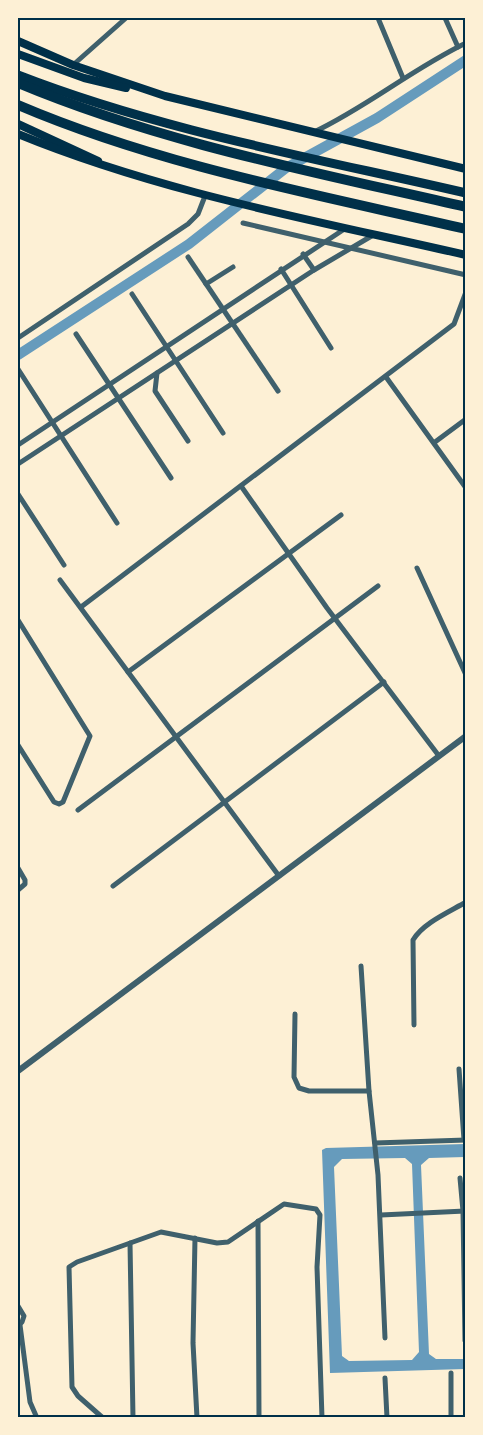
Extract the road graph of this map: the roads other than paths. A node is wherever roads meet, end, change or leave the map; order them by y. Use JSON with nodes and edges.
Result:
{"nodes":[{"id":1,"x":126,"y":18,"type":"edge"},
{"id":2,"x":378,"y":18,"type":"edge"},
{"id":3,"x":446,"y":18,"type":"edge"},
{"id":4,"x":18,"y":41,"type":"edge"},
{"id":5,"x":466,"y":43,"type":"edge"},
{"id":6,"x":458,"y":47,"type":"junction"},
{"id":7,"x":18,"y":54,"type":"edge"},
{"id":8,"x":73,"y":65,"type":"junction"},
{"id":9,"x":18,"y":75,"type":"edge"},
{"id":10,"x":403,"y":78,"type":"junction"},
{"id":11,"x":18,"y":83,"type":"edge"},
{"id":12,"x":165,"y":96,"type":"junction"},
{"id":13,"x":18,"y":105,"type":"edge"},
{"id":14,"x":18,"y":124,"type":"edge"},
{"id":15,"x":312,"y":133,"type":"junction"},
{"id":16,"x":18,"y":134,"type":"edge"},
{"id":17,"x":466,"y":169,"type":"edge"},
{"id":18,"x":134,"y":177,"type":"junction"},
{"id":19,"x":466,"y":193,"type":"edge"},
{"id":20,"x":205,"y":196,"type":"junction"},
{"id":21,"x":466,"y":207,"type":"edge"},
{"id":22,"x":243,"y":223,"type":"dead end"},
{"id":23,"x":466,"y":227,"type":"edge"},
{"id":24,"x":346,"y":228,"type":"junction"},
{"id":25,"x":376,"y":234,"type":"junction"},
{"id":26,"x":322,"y":243,"type":"junction"},
{"id":27,"x":347,"y":249,"type":"junction"},
{"id":28,"x":303,"y":254,"type":"junction"},
{"id":29,"x":466,"y":255,"type":"edge"},
{"id":30,"x":188,"y":257,"type":"dead end"},
{"id":31,"x":233,"y":267,"type":"dead end"},
{"id":32,"x":281,"y":269,"type":"junction"},
{"id":33,"x":314,"y":270,"type":"junction"},
{"id":34,"x":466,"y":275,"type":"edge"},
{"id":35,"x":206,"y":284,"type":"junction"},
{"id":36,"x":292,"y":284,"type":"junction"},
{"id":37,"x":466,"y":292,"type":"edge"},
{"id":38,"x":132,"y":294,"type":"dead end"},
{"id":39,"x":223,"y":308,"type":"junction"},
{"id":40,"x":234,"y":323,"type":"junction"},
{"id":41,"x":76,"y":334,"type":"dead end"},
{"id":42,"x":18,"y":338,"type":"edge"},
{"id":43,"x":166,"y":346,"type":"junction"},
{"id":44,"x":331,"y":348,"type":"dead end"},
{"id":45,"x":176,"y":360,"type":"junction"},
{"id":46,"x":18,"y":370,"type":"edge"},
{"id":47,"x":157,"y":373,"type":"junction"},
{"id":48,"x":386,"y":377,"type":"junction"},
{"id":49,"x":110,"y":384,"type":"junction"},
{"id":50,"x":278,"y":391,"type":"dead end"},
{"id":51,"x":120,"y":397,"type":"junction"},
{"id":52,"x":466,"y":418,"type":"edge"},
{"id":53,"x":52,"y":422,"type":"junction"},
{"id":54,"x":223,"y":433,"type":"dead end"},
{"id":55,"x":61,"y":436,"type":"junction"},
{"id":56,"x":188,"y":441,"type":"dead end"},
{"id":57,"x":435,"y":442,"type":"junction"},
{"id":58,"x":18,"y":445,"type":"edge"},
{"id":59,"x":18,"y":464,"type":"edge"},
{"id":60,"x":171,"y":478,"type":"dead end"},
{"id":61,"x":241,"y":486,"type":"junction"},
{"id":62,"x":466,"y":488,"type":"edge"},
{"id":63,"x":18,"y":494,"type":"edge"},
{"id":64,"x":341,"y":515,"type":"dead end"},
{"id":65,"x":117,"y":523,"type":"dead end"},
{"id":66,"x":288,"y":553,"type":"junction"},
{"id":67,"x":64,"y":565,"type":"dead end"},
{"id":68,"x":417,"y":568,"type":"dead end"},
{"id":69,"x":60,"y":580,"type":"dead end"},
{"id":70,"x":378,"y":586,"type":"dead end"},
{"id":71,"x":81,"y":607,"type":"junction"},
{"id":72,"x":337,"y":618,"type":"junction"},
{"id":73,"x":18,"y":620,"type":"edge"},
{"id":74,"x":128,"y":672,"type":"junction"},
{"id":75,"x":466,"y":675,"type":"edge"},
{"id":76,"x":384,"y":682,"type":"junction"},
{"id":77,"x":175,"y":738,"type":"junction"},
{"id":78,"x":464,"y":739,"type":"edge"},
{"id":79,"x":18,"y":745,"type":"edge"},
{"id":80,"x":439,"y":756,"type":"junction"},
{"id":81,"x":223,"y":802,"type":"junction"},
{"id":82,"x":78,"y":810,"type":"dead end"},
{"id":83,"x":18,"y":868,"type":"edge"},
{"id":84,"x":279,"y":876,"type":"junction"},
{"id":85,"x":113,"y":886,"type":"dead end"},
{"id":86,"x":18,"y":890,"type":"edge"},
{"id":87,"x":466,"y":902,"type":"edge"},
{"id":88,"x":361,"y":966,"type":"dead end"},
{"id":89,"x":294,"y":1014,"type":"dead end"},
{"id":90,"x":414,"y":1025,"type":"dead end"},
{"id":91,"x":459,"y":1069,"type":"dead end"},
{"id":92,"x":18,"y":1071,"type":"edge"},
{"id":93,"x":369,"y":1091,"type":"junction"},
{"id":94,"x":465,"y":1140,"type":"edge"},
{"id":95,"x":375,"y":1144,"type":"junction"},
{"id":96,"x":460,"y":1178,"type":"dead end"},
{"id":97,"x":464,"y":1211,"type":"edge"},
{"id":98,"x":381,"y":1215,"type":"junction"},
{"id":99,"x":258,"y":1221,"type":"junction"},
{"id":100,"x":195,"y":1238,"type":"junction"},
{"id":101,"x":130,"y":1243,"type":"junction"},
{"id":102,"x":18,"y":1306,"type":"edge"},
{"id":103,"x":19,"y":1325,"type":"edge"},
{"id":104,"x":385,"y":1338,"type":"dead end"},
{"id":105,"x":465,"y":1341,"type":"edge"},
{"id":106,"x":451,"y":1373,"type":"dead end"},
{"id":107,"x":385,"y":1378,"type":"dead end"},
{"id":108,"x":37,"y":1418,"type":"edge"},
{"id":109,"x":103,"y":1418,"type":"edge"},
{"id":110,"x":133,"y":1418,"type":"edge"},
{"id":111,"x":197,"y":1418,"type":"edge"},
{"id":112,"x":259,"y":1418,"type":"edge"},
{"id":113,"x":322,"y":1418,"type":"edge"},
{"id":114,"x":387,"y":1418,"type":"edge"},
{"id":115,"x":452,"y":1418,"type":"edge"}],
"edges":[{"from":1,"to":8,"type":"street"},
{"from":2,"to":10,"type":"street"},
{"from":3,"to":6,"type":"street"},
{"from":4,"to":8,"type":"main road"},
{"from":5,"to":6,"type":"street"},
{"from":6,"to":10,"type":"street"},
{"from":7,"to":12,"type":"main road"},
{"from":8,"to":12,"type":"main road"},
{"from":9,"to":19,"type":"highway"},
{"from":10,"to":15,"type":"street"},
{"from":11,"to":21,"type":"highway"},
{"from":12,"to":15,"type":"main road"},
{"from":13,"to":23,"type":"highway"},
{"from":13,"to":23,"type":"highway"},
{"from":14,"to":18,"type":"main road"},
{"from":15,"to":17,"type":"main road"},
{"from":16,"to":18,"type":"main road"},
{"from":18,"to":20,"type":"main road"},
{"from":20,"to":24,"type":"main road"},
{"from":20,"to":42,"type":"street"},
{"from":22,"to":26,"type":"street"},
{"from":24,"to":25,"type":"main road"},
{"from":24,"to":26,"type":"street"},
{"from":25,"to":27,"type":"street"},
{"from":25,"to":29,"type":"main road"},
{"from":26,"to":27,"type":"street"},
{"from":26,"to":28,"type":"street"},
{"from":27,"to":33,"type":"street"},
{"from":27,"to":34,"type":"street"},
{"from":28,"to":32,"type":"street"},
{"from":28,"to":33,"type":"street"},
{"from":30,"to":35,"type":"street"},
{"from":31,"to":35,"type":"street"},
{"from":32,"to":36,"type":"street"},
{"from":32,"to":39,"type":"street"},
{"from":33,"to":36,"type":"street"},
{"from":35,"to":39,"type":"street"},
{"from":36,"to":40,"type":"street"},
{"from":36,"to":44,"type":"street"},
{"from":37,"to":48,"type":"street"},
{"from":38,"to":43,"type":"street"},
{"from":39,"to":40,"type":"street"},
{"from":39,"to":43,"type":"street"},
{"from":40,"to":45,"type":"street"},
{"from":40,"to":50,"type":"street"},
{"from":41,"to":49,"type":"street"},
{"from":43,"to":45,"type":"street"},
{"from":43,"to":49,"type":"street"},
{"from":45,"to":47,"type":"street"},
{"from":45,"to":54,"type":"street"},
{"from":46,"to":53,"type":"street"},
{"from":47,"to":51,"type":"street"},
{"from":47,"to":56,"type":"street"},
{"from":48,"to":57,"type":"street"},
{"from":48,"to":61,"type":"street"},
{"from":49,"to":51,"type":"street"},
{"from":49,"to":53,"type":"street"},
{"from":51,"to":55,"type":"street"},
{"from":51,"to":60,"type":"street"},
{"from":52,"to":57,"type":"street"},
{"from":53,"to":55,"type":"street"},
{"from":53,"to":58,"type":"street"},
{"from":55,"to":59,"type":"street"},
{"from":55,"to":65,"type":"street"},
{"from":57,"to":62,"type":"street"},
{"from":61,"to":66,"type":"street"},
{"from":61,"to":71,"type":"street"},
{"from":63,"to":67,"type":"street"},
{"from":64,"to":66,"type":"street"},
{"from":66,"to":72,"type":"street"},
{"from":66,"to":74,"type":"street"},
{"from":68,"to":75,"type":"street"},
{"from":69,"to":71,"type":"street"},
{"from":70,"to":72,"type":"street"},
{"from":71,"to":74,"type":"street"},
{"from":72,"to":76,"type":"street"},
{"from":72,"to":77,"type":"street"},
{"from":73,"to":79,"type":"street"},
{"from":74,"to":77,"type":"street"},
{"from":76,"to":80,"type":"street"},
{"from":76,"to":81,"type":"street"},
{"from":77,"to":81,"type":"street"},
{"from":77,"to":82,"type":"street"},
{"from":78,"to":80,"type":"street"},
{"from":80,"to":84,"type":"street"},
{"from":81,"to":84,"type":"street"},
{"from":81,"to":85,"type":"street"},
{"from":83,"to":86,"type":"street"},
{"from":84,"to":92,"type":"street"},
{"from":87,"to":90,"type":"street"},
{"from":88,"to":93,"type":"street"},
{"from":89,"to":93,"type":"street"},
{"from":91,"to":94,"type":"street"},
{"from":93,"to":95,"type":"street"},
{"from":94,"to":95,"type":"street"},
{"from":95,"to":98,"type":"street"},
{"from":96,"to":97,"type":"street"},
{"from":97,"to":98,"type":"street"},
{"from":97,"to":105,"type":"street"},
{"from":98,"to":104,"type":"street"},
{"from":99,"to":100,"type":"street"},
{"from":99,"to":112,"type":"street"},
{"from":99,"to":113,"type":"street"},
{"from":100,"to":101,"type":"street"},
{"from":100,"to":111,"type":"street"},
{"from":101,"to":109,"type":"street"},
{"from":101,"to":110,"type":"street"},
{"from":102,"to":103,"type":"street"},
{"from":103,"to":108,"type":"street"},
{"from":106,"to":115,"type":"street"},
{"from":107,"to":114,"type":"street"}]}
